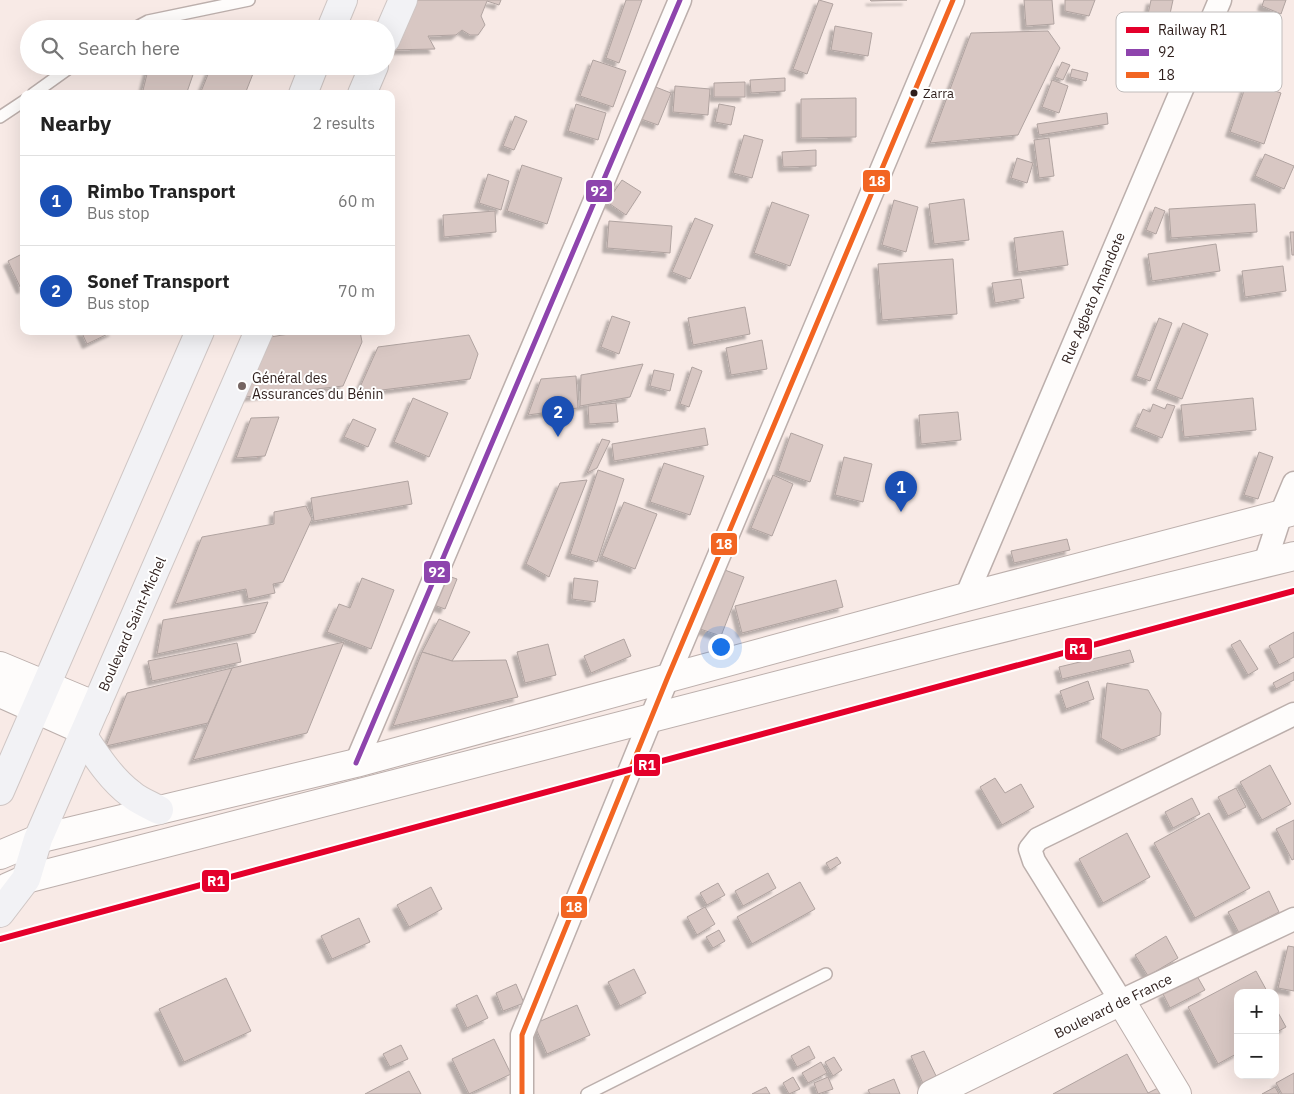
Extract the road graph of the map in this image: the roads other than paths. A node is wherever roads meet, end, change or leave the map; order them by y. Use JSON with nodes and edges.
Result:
{"nodes":[{"id":1,"x":249,"y":0,"type":"edge"},
{"id":2,"x":343,"y":0,"type":"edge"},
{"id":3,"x":403,"y":0,"type":"edge"},
{"id":4,"x":680,"y":0,"type":"edge"},
{"id":5,"x":953,"y":0,"type":"edge"},
{"id":6,"x":1220,"y":0,"type":"edge"},
{"id":7,"x":1215,"y":12,"type":"edge"},
{"id":8,"x":153,"y":20,"type":"edge"},
{"id":9,"x":335,"y":20,"type":"edge"},
{"id":10,"x":394,"y":20,"type":"edge"},
{"id":11,"x":60,"y":75,"type":"edge"},
{"id":12,"x":310,"y":75,"type":"edge"},
{"id":13,"x":370,"y":75,"type":"edge"},
{"id":14,"x":39,"y":90,"type":"edge"},
{"id":15,"x":304,"y":90,"type":"edge"},
{"id":16,"x":364,"y":90,"type":"edge"},
{"id":17,"x":1181,"y":92,"type":"edge"},
{"id":18,"x":20,"y":104,"type":"edge"},
{"id":19,"x":0,"y":117,"type":"edge"},
{"id":20,"x":198,"y":335,"type":"edge"},
{"id":21,"x":257,"y":335,"type":"edge"},
{"id":22,"x":1294,"y":483,"type":"edge"},
{"id":23,"x":1288,"y":513,"type":"edge"},
{"id":24,"x":1294,"y":556,"type":"edge"},
{"id":25,"x":1265,"y":563,"type":"junction"},
{"id":26,"x":966,"y":597,"type":"junction"},
{"id":27,"x":0,"y":666,"type":"edge"},
{"id":28,"x":667,"y":680,"type":"junction"},
{"id":29,"x":46,"y":685,"type":"junction"},
{"id":30,"x":0,"y":693,"type":"edge"},
{"id":31,"x":96,"y":706,"type":"junction"},
{"id":32,"x":35,"y":710,"type":"junction"},
{"id":33,"x":1294,"y":714,"type":"edge"},
{"id":34,"x":84,"y":734,"type":"junction"},
{"id":35,"x":356,"y":763,"type":"junction"},
{"id":36,"x":2,"y":780,"type":"edge"},
{"id":37,"x":159,"y":810,"type":"junction"},
{"id":38,"x":38,"y":839,"type":"junction"},
{"id":39,"x":0,"y":855,"type":"edge"},
{"id":40,"x":26,"y":879,"type":"junction"},
{"id":41,"x":0,"y":891,"type":"edge"},
{"id":42,"x":0,"y":913,"type":"edge"},
{"id":43,"x":1294,"y":918,"type":"edge"},
{"id":44,"x":826,"y":974,"type":"dead end"},
{"id":45,"x":1121,"y":1001,"type":"junction"},
{"id":46,"x":522,"y":1094,"type":"edge"},
{"id":47,"x":587,"y":1094,"type":"edge"},
{"id":48,"x":932,"y":1094,"type":"edge"},
{"id":49,"x":1177,"y":1094,"type":"edge"}],
"edges":[{"from":1,"to":8,"type":"lane"},
{"from":2,"to":9,"type":"main road"},
{"from":3,"to":10,"type":"main road"},
{"from":4,"to":35,"type":"street"},
{"from":5,"to":28,"type":"street"},
{"from":6,"to":7,"type":"street","name":"Rue Agbeto Amandote"},
{"from":11,"to":14,"type":"lane"},
{"from":12,"to":15,"type":"main road"},
{"from":13,"to":16,"type":"main road"},
{"from":17,"to":26,"type":"street","name":"Rue Agbeto Amandote"},
{"from":18,"to":19,"type":"lane"},
{"from":20,"to":29,"type":"main road"},
{"from":21,"to":31,"type":"main road","name":"Boulevard Saint-Michel"},
{"from":22,"to":23,"type":"street"},
{"from":23,"to":25,"type":"street"},
{"from":23,"to":26,"type":"main road"},
{"from":24,"to":25,"type":"main road"},
{"from":25,"to":40,"type":"main road"},
{"from":26,"to":28,"type":"main road"},
{"from":27,"to":29,"type":"main road"},
{"from":28,"to":35,"type":"main road"},
{"from":28,"to":46,"type":"street"},
{"from":29,"to":31,"type":"main road"},
{"from":29,"to":32,"type":"main road"},
{"from":30,"to":32,"type":"main road"},
{"from":31,"to":34,"type":"main road","name":"Boulevard Saint-Michel"},
{"from":32,"to":34,"type":"main road"},
{"from":32,"to":36,"type":"main road"},
{"from":33,"to":45,"type":"street"},
{"from":34,"to":37,"type":"main road"},
{"from":34,"to":38,"type":"main road","name":"Boulevard Saint-Michel"},
{"from":35,"to":37,"type":"main road"},
{"from":37,"to":38,"type":"main road"},
{"from":38,"to":39,"type":"main road"},
{"from":38,"to":40,"type":"main road","name":"Boulevard Saint-Michel"},
{"from":40,"to":41,"type":"main road"},
{"from":40,"to":42,"type":"main road","name":"Boulevard Saint-Michel"},
{"from":43,"to":45,"type":"street","name":"Boulevard de France"},
{"from":44,"to":47,"type":"lane"},
{"from":45,"to":48,"type":"main road","name":"Boulevard de France"},
{"from":45,"to":49,"type":"main road"}]}
